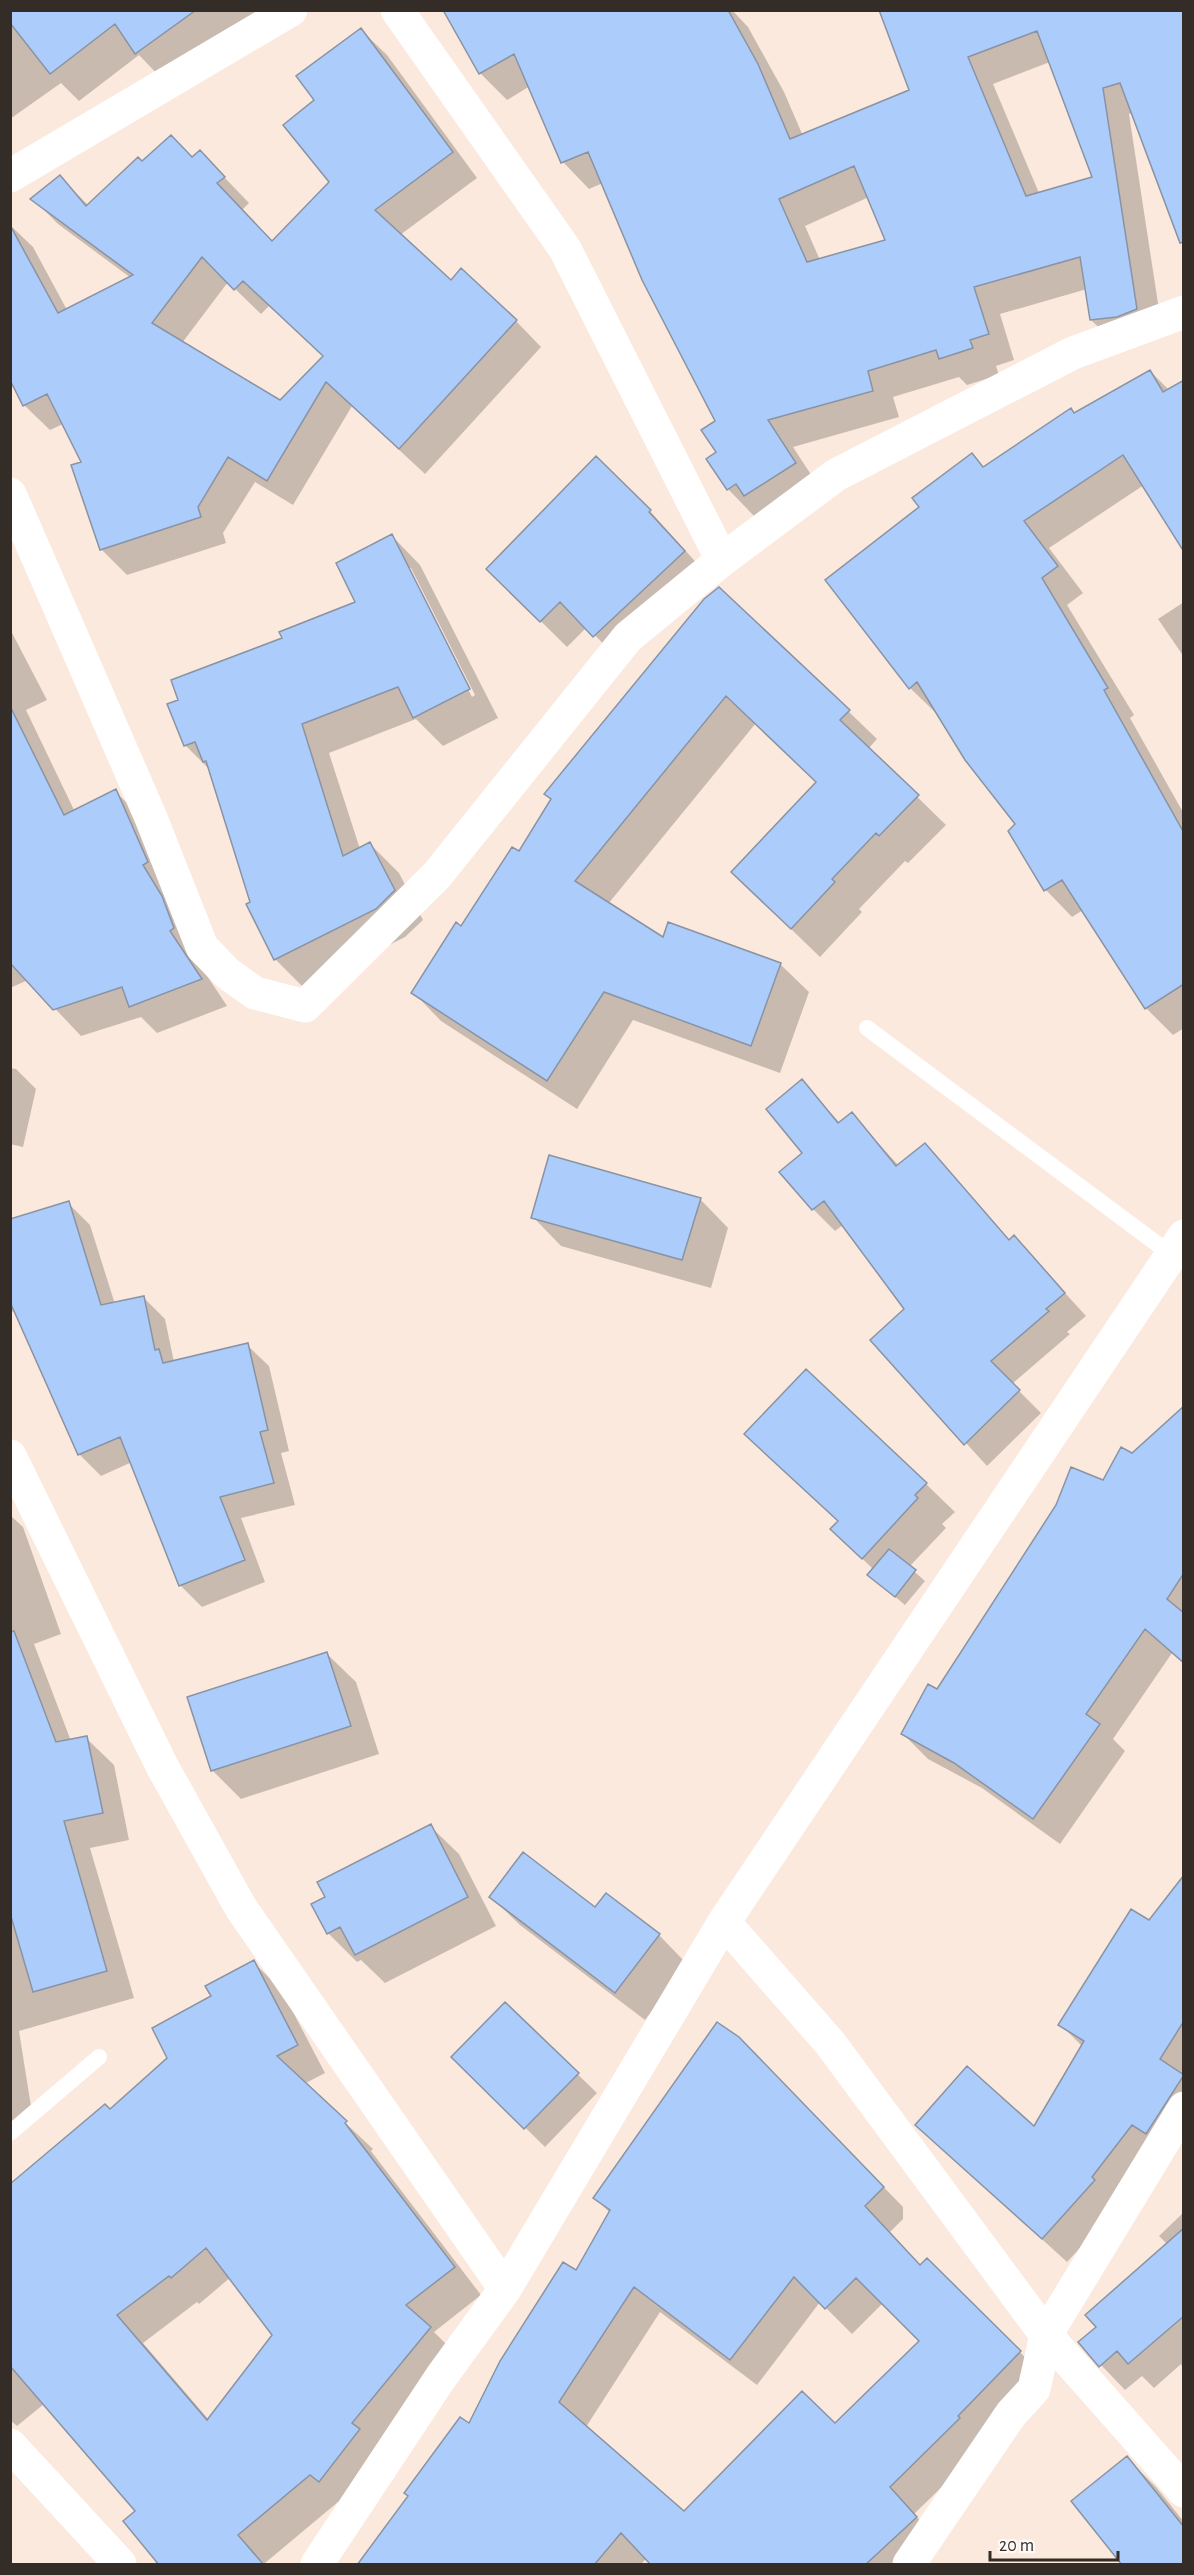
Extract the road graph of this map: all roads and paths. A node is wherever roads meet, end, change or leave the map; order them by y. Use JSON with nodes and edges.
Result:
{"nodes":[{"id":1,"x":291,"y":10,"type":"edge"},
{"id":2,"x":397,"y":10,"type":"edge"},
{"id":3,"x":10,"y":176,"type":"edge"},
{"id":4,"x":1184,"y":312,"type":"edge"},
{"id":5,"x":10,"y":494,"type":"edge"},
{"id":6,"x":722,"y":560,"type":"junction"},
{"id":7,"x":867,"y":1028,"type":"dead end"},
{"id":8,"x":1178,"y":1246,"type":"edge"},
{"id":9,"x":10,"y":1456,"type":"edge"},
{"id":10,"x":724,"y":1922,"type":"junction"},
{"id":11,"x":99,"y":2056,"type":"dead end"},
{"id":12,"x":1184,"y":2108,"type":"edge"},
{"id":13,"x":10,"y":2133,"type":"edge"},
{"id":14,"x":505,"y":2289,"type":"junction"},
{"id":15,"x":1046,"y":2335,"type":"junction"},
{"id":16,"x":10,"y":2445,"type":"edge"},
{"id":17,"x":1184,"y":2491,"type":"edge"},
{"id":18,"x":120,"y":2565,"type":"edge"},
{"id":19,"x":317,"y":2565,"type":"edge"},
{"id":20,"x":909,"y":2565,"type":"edge"}],
"edges":[{"from":1,"to":3,"type":"street"},
{"from":2,"to":6,"type":"street"},
{"from":4,"to":6,"type":"street"},
{"from":5,"to":6,"type":"street"},
{"from":7,"to":8,"type":"lane"},
{"from":8,"to":10,"type":"street"},
{"from":9,"to":14,"type":"street"},
{"from":10,"to":14,"type":"street"},
{"from":10,"to":15,"type":"street"},
{"from":11,"to":13,"type":"lane"},
{"from":12,"to":15,"type":"street"},
{"from":14,"to":19,"type":"street"},
{"from":15,"to":17,"type":"street"},
{"from":15,"to":20,"type":"street"},
{"from":16,"to":18,"type":"street"}]}
